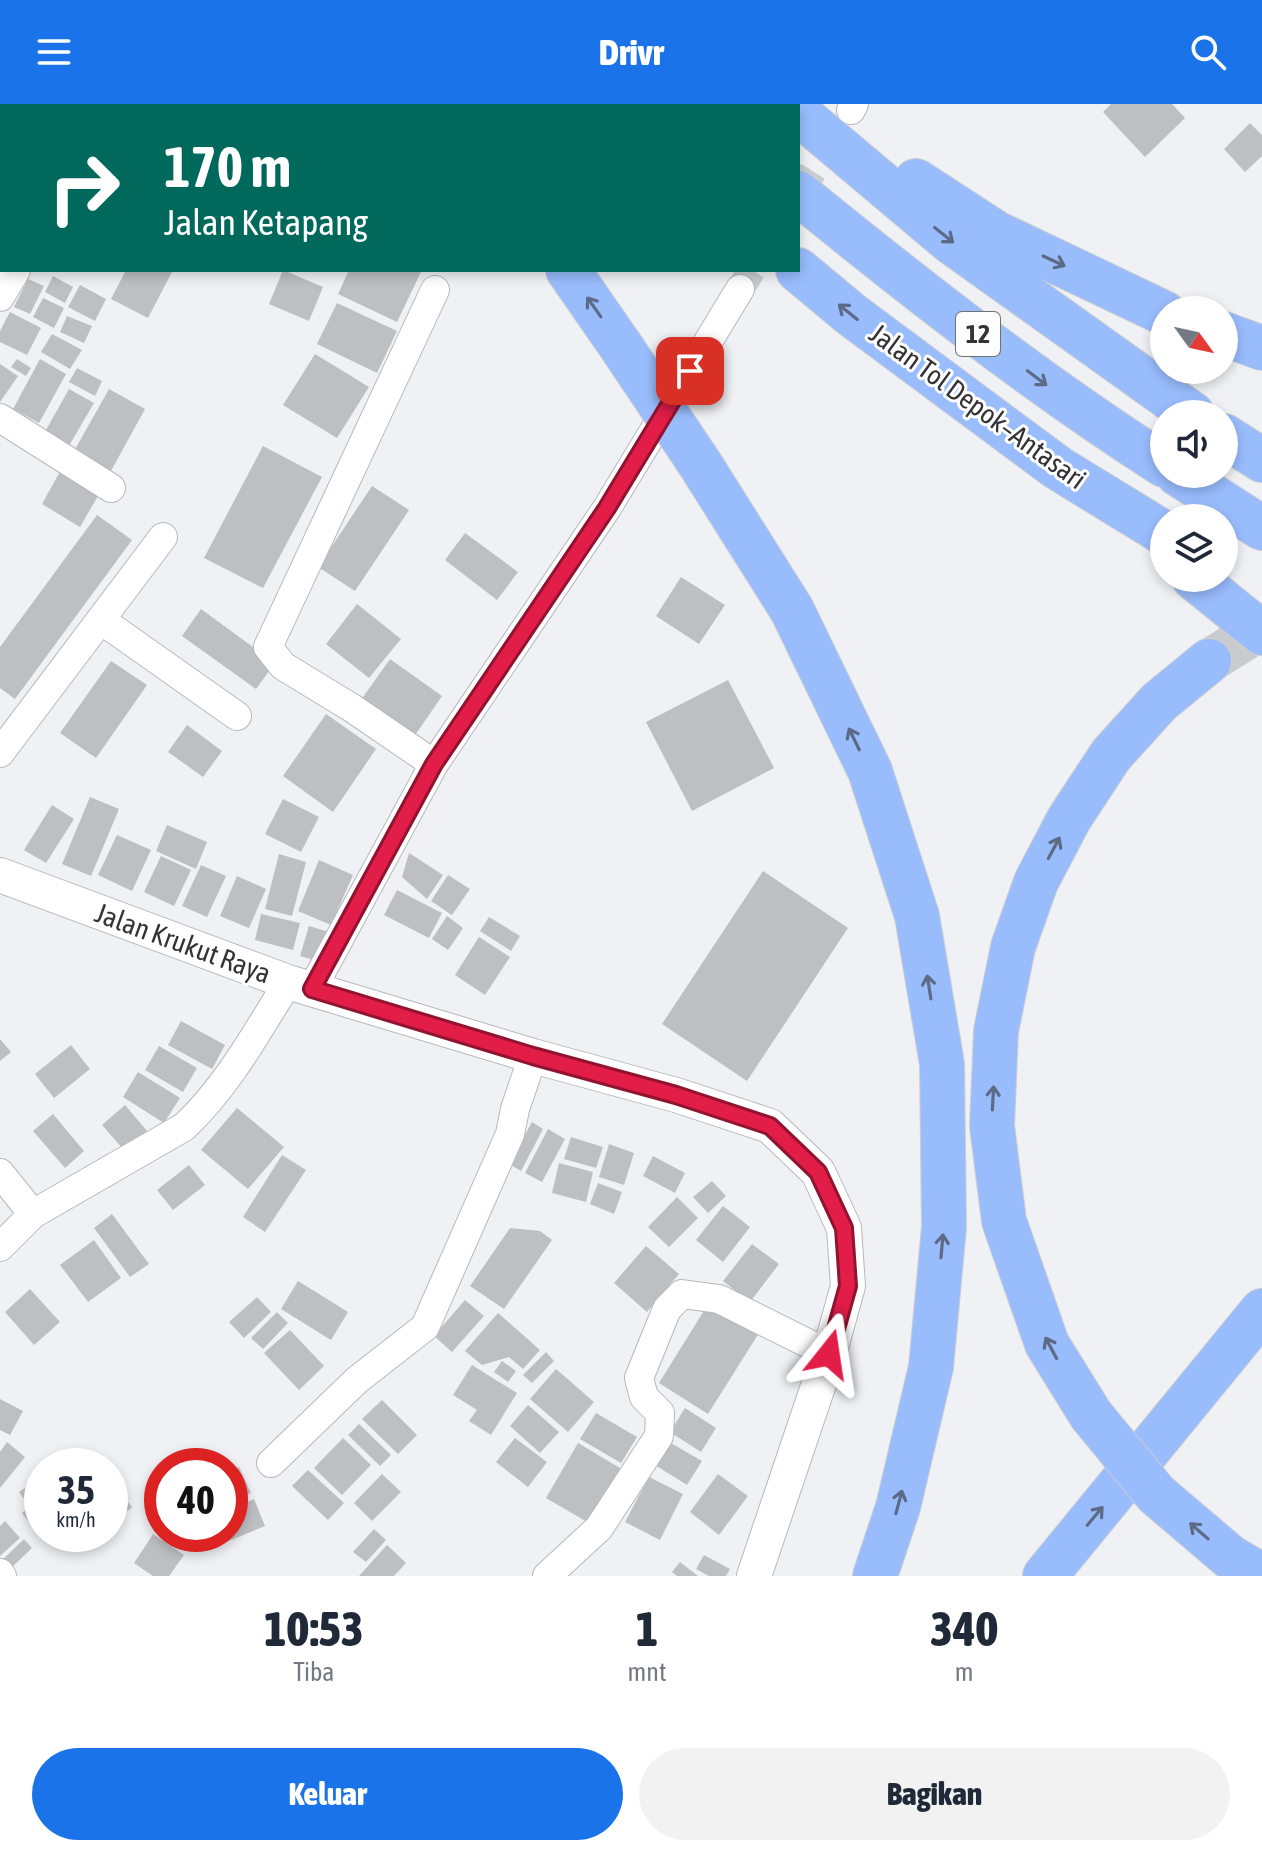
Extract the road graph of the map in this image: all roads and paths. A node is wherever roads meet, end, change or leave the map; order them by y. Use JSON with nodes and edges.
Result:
{"nodes":[{"id":1,"x":800,"y":106,"type":"edge"},
{"id":2,"x":800,"y":115,"type":"edge"},
{"id":3,"x":800,"y":195,"type":"edge"},
{"id":4,"x":15,"y":272,"type":"edge"},
{"id":5,"x":569,"y":272,"type":"edge"},
{"id":6,"x":800,"y":272,"type":"edge"},
{"id":7,"x":740,"y":289,"type":"tunnel mouth"},
{"id":8,"x":435,"y":290,"type":"dead end"},
{"id":9,"x":0,"y":297,"type":"edge"},
{"id":10,"x":1150,"y":306,"type":"edge"},
{"id":11,"x":1238,"y":339,"type":"edge"},
{"id":12,"x":1262,"y":348,"type":"edge"},
{"id":13,"x":1172,"y":400,"type":"edge"},
{"id":14,"x":0,"y":418,"type":"edge"},
{"id":15,"x":1238,"y":445,"type":"edge"},
{"id":16,"x":1150,"y":456,"type":"edge"},
{"id":17,"x":1262,"y":460,"type":"edge"},
{"id":18,"x":1058,"y":468,"type":"junction"},
{"id":19,"x":111,"y":488,"type":"dead end"},
{"id":20,"x":1200,"y":488,"type":"edge"},
{"id":21,"x":1150,"y":524,"type":"edge"},
{"id":22,"x":1262,"y":528,"type":"edge"},
{"id":23,"x":163,"y":537,"type":"dead end"},
{"id":24,"x":1150,"y":543,"type":"edge"},
{"id":25,"x":1238,"y":578,"type":"edge"},
{"id":26,"x":1211,"y":592,"type":"edge"},
{"id":27,"x":1262,"y":593,"type":"edge"},
{"id":28,"x":101,"y":620,"type":"junction"},
{"id":29,"x":1262,"y":633,"type":"edge"},
{"id":30,"x":1209,"y":661,"type":"tunnel mouth"},
{"id":31,"x":237,"y":716,"type":"dead end"},
{"id":32,"x":0,"y":753,"type":"edge"},
{"id":33,"x":434,"y":764,"type":"junction"},
{"id":34,"x":0,"y":875,"type":"edge"},
{"id":35,"x":292,"y":990,"type":"junction"},
{"id":36,"x":530,"y":1066,"type":"junction"},
{"id":37,"x":0,"y":1173,"type":"edge"},
{"id":38,"x":33,"y":1214,"type":"junction"},
{"id":39,"x":0,"y":1247,"type":"edge"},
{"id":40,"x":1262,"y":1311,"type":"edge"},
{"id":41,"x":829,"y":1354,"type":"junction"},
{"id":42,"x":271,"y":1463,"type":"dead end"},
{"id":43,"x":1262,"y":1551,"type":"edge"},
{"id":44,"x":547,"y":1576,"type":"edge"},
{"id":45,"x":754,"y":1576,"type":"edge"},
{"id":46,"x":875,"y":1576,"type":"edge"},
{"id":47,"x":1045,"y":1576,"type":"edge"},
{"id":48,"x":1235,"y":1576,"type":"edge"},
{"id":49,"x":1262,"y":1576,"type":"edge"}],
"edges":[{"from":1,"to":10,"type":"highway","one_way":true},
{"from":2,"to":13,"type":"highway","one_way":true},
{"from":3,"to":16,"type":"highway","name":"Jalan Tol Depok–Antasari","number":"12","one_way":true},
{"from":4,"to":9,"type":"street"},
{"from":46,"to":5,"type":"highway","one_way":true,"bridge":true},
{"from":18,"to":6,"type":"highway","name":"Jalan Tol Depok–Antasari","number":"12","one_way":true},
{"from":7,"to":33,"type":"street"},
{"from":8,"to":33,"type":"street"},
{"from":11,"to":12,"type":"highway"},
{"from":14,"to":19,"type":"street"},
{"from":15,"to":17,"type":"highway"},
{"from":18,"to":21,"type":"highway","name":"Jalan Tol Depok–Antasari","number":"12"},
{"from":18,"to":24,"type":"highway"},
{"from":20,"to":22,"type":"highway"},
{"from":23,"to":28,"type":"street"},
{"from":25,"to":27,"type":"highway"},
{"from":26,"to":29,"type":"highway"},
{"from":28,"to":31,"type":"street"},
{"from":28,"to":32,"type":"street"},
{"from":49,"to":30,"type":"highway","one_way":true,"bridge":true},
{"from":33,"to":35,"type":"street"},
{"from":34,"to":35,"type":"street","name":"Jalan Krukut Raya"},
{"from":35,"to":36,"type":"street","name":"Jalan Krukut Raya"},
{"from":35,"to":38,"type":"street"},
{"from":36,"to":41,"type":"street","name":"Jalan Krukut Raya"},
{"from":36,"to":42,"type":"street"},
{"from":37,"to":38,"type":"street"},
{"from":38,"to":39,"type":"street"},
{"from":47,"to":40,"type":"highway","one_way":true},
{"from":41,"to":44,"type":"street"},
{"from":41,"to":45,"type":"street","name":"Jalan Krukut Raya"},
{"from":43,"to":48,"type":"highway"}]}
